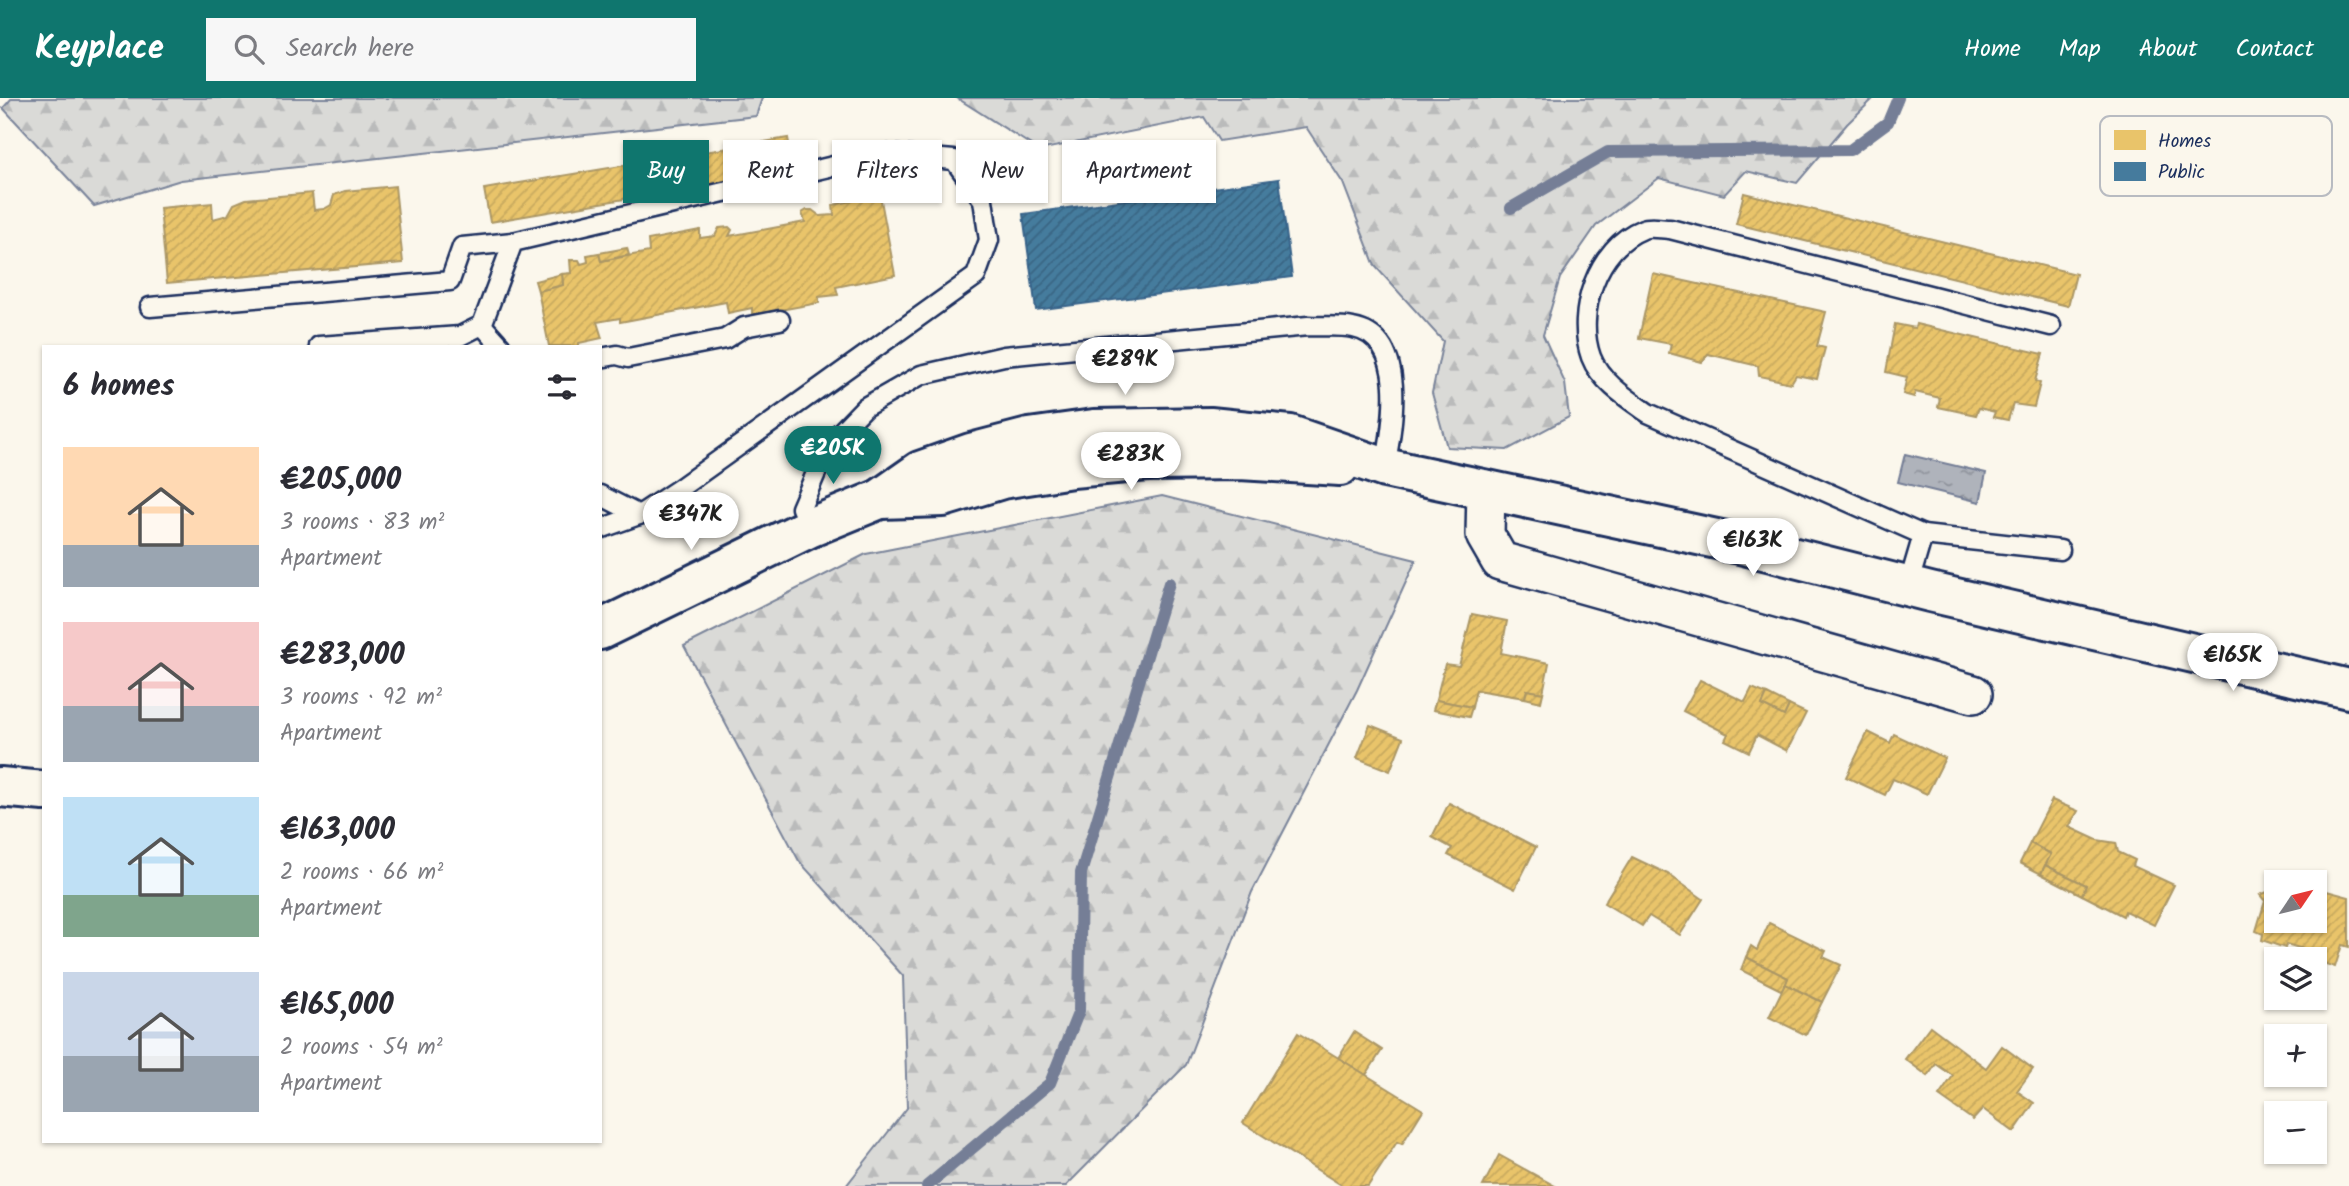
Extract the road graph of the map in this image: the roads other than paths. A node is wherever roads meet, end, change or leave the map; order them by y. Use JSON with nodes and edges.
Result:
{"nodes":[{"id":1,"x":513,"y":242,"type":"junction"},
{"id":2,"x":150,"y":307,"type":"dead end"},
{"id":3,"x":780,"y":320,"type":"dead end"},
{"id":4,"x":482,"y":325,"type":"junction"},
{"id":5,"x":2051,"y":326,"type":"dead end"},
{"id":6,"x":333,"y":345,"type":"edge"},
{"id":7,"x":500,"y":345,"type":"edge"},
{"id":8,"x":602,"y":358,"type":"edge"},
{"id":9,"x":1385,"y":468,"type":"junction"},
{"id":10,"x":1486,"y":489,"type":"junction"},
{"id":11,"x":602,"y":496,"type":"edge"},
{"id":12,"x":639,"y":515,"type":"junction"},
{"id":13,"x":602,"y":527,"type":"edge"},
{"id":14,"x":809,"y":528,"type":"junction"},
{"id":15,"x":1923,"y":535,"type":"junction"},
{"id":16,"x":2060,"y":550,"type":"dead end"},
{"id":17,"x":1908,"y":586,"type":"junction"},
{"id":18,"x":602,"y":629,"type":"edge"},
{"id":19,"x":2349,"y":689,"type":"edge"},
{"id":20,"x":1973,"y":694,"type":"dead end"},
{"id":21,"x":0,"y":787,"type":"edge"},
{"id":22,"x":42,"y":791,"type":"edge"}],
"edges":[{"from":1,"to":2,"type":"lane"},
{"from":1,"to":4,"type":"lane"},
{"from":1,"to":12,"type":"lane"},
{"from":3,"to":8,"type":"lane"},
{"from":4,"to":6,"type":"lane"},
{"from":4,"to":7,"type":"lane"},
{"from":5,"to":15,"type":"lane"},
{"from":9,"to":10,"type":"main road"},
{"from":9,"to":14,"type":"main road"},
{"from":9,"to":14,"type":"lane"},
{"from":10,"to":17,"type":"main road"},
{"from":10,"to":20,"type":"street"},
{"from":11,"to":12,"type":"lane"},
{"from":12,"to":13,"type":"lane"},
{"from":14,"to":18,"type":"main road"},
{"from":15,"to":16,"type":"lane"},
{"from":15,"to":17,"type":"lane"},
{"from":17,"to":19,"type":"main road"},
{"from":21,"to":22,"type":"main road"}]}
